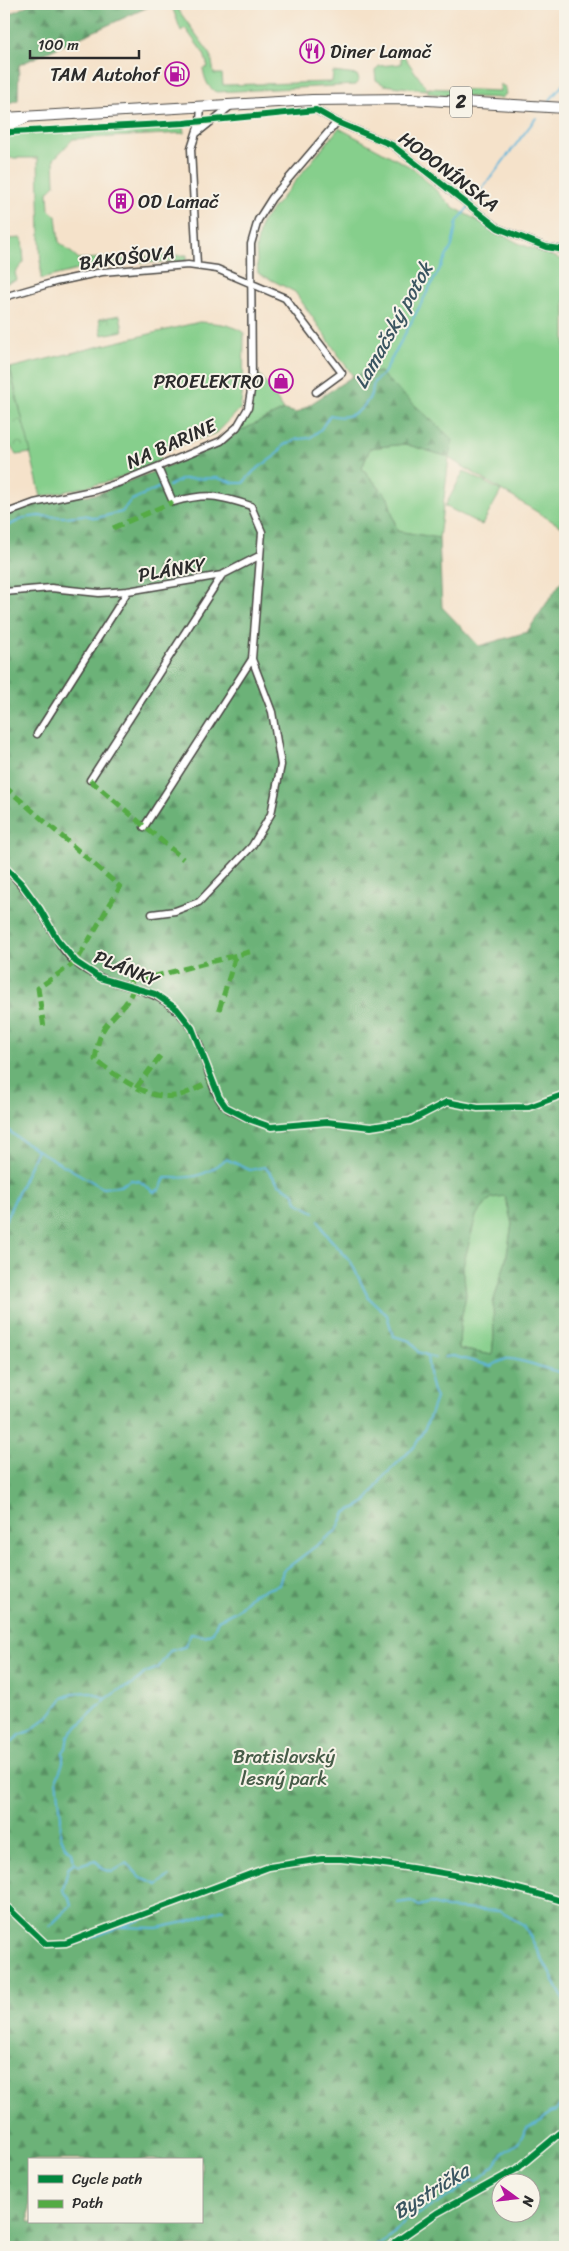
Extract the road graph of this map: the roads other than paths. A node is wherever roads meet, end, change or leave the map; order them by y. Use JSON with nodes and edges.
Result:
{"nodes":[{"id":1,"x":312,"y":100,"type":"junction"},
{"id":2,"x":235,"y":103,"type":"junction"},
{"id":3,"x":201,"y":106,"type":"junction"},
{"id":4,"x":565,"y":108,"type":"edge"},
{"id":5,"x":30,"y":117,"type":"junction"},
{"id":6,"x":4,"y":118,"type":"edge"},
{"id":7,"x":337,"y":122,"type":"junction"},
{"id":8,"x":4,"y":128,"type":"edge"},
{"id":9,"x":196,"y":134,"type":"junction"},
{"id":10,"x":565,"y":250,"type":"edge"},
{"id":11,"x":197,"y":265,"type":"junction"},
{"id":12,"x":252,"y":285,"type":"junction"},
{"id":13,"x":4,"y":297,"type":"edge"},
{"id":14,"x":316,"y":392,"type":"dead end"},
{"id":15,"x":158,"y":468,"type":"junction"},
{"id":16,"x":4,"y":514,"type":"edge"},
{"id":17,"x":259,"y":556,"type":"junction"},
{"id":18,"x":222,"y":575,"type":"junction"},
{"id":19,"x":128,"y":591,"type":"junction"},
{"id":20,"x":4,"y":592,"type":"edge"},
{"id":21,"x":252,"y":659,"type":"junction"},
{"id":22,"x":37,"y":734,"type":"dead end"},
{"id":23,"x":90,"y":780,"type":"dead end"},
{"id":24,"x":144,"y":827,"type":"dead end"},
{"id":25,"x":4,"y":866,"type":"edge"},
{"id":26,"x":152,"y":914,"type":"dead end"},
{"id":27,"x":251,"y":1120,"type":"dead end"}],
"edges":[{"from":1,"to":2,"type":"main road","name":"HODONÍNSKA","number":"2"},
{"from":1,"to":4,"type":"main road","name":"HODONÍNSKA","number":"2"},
{"from":1,"to":7,"type":"street","name":"HODONÍNSKA"},
{"from":2,"to":3,"type":"main road","name":"HODONÍNSKA","number":"2"},
{"from":2,"to":9,"type":"street"},
{"from":3,"to":5,"type":"main road","name":"HODONÍNSKA","number":"2"},
{"from":3,"to":9,"type":"street"},
{"from":5,"to":6,"type":"main road","name":"HODONÍNSKA","number":"2"},
{"from":5,"to":8,"type":"street"},
{"from":7,"to":10,"type":"street","name":"HODONÍNSKA"},
{"from":7,"to":12,"type":"street","name":"NA BARINE"},
{"from":9,"to":11,"type":"street"},
{"from":11,"to":12,"type":"street","name":"BAKOŠOVA"},
{"from":11,"to":13,"type":"street","name":"BAKOŠOVA"},
{"from":12,"to":14,"type":"street","name":"BAKOŠOVA"},
{"from":12,"to":15,"type":"street","name":"NA BARINE"},
{"from":15,"to":16,"type":"street","name":"NA BARINE"},
{"from":15,"to":17,"type":"street"},
{"from":17,"to":18,"type":"street","name":"PLÁNKY"},
{"from":17,"to":21,"type":"street"},
{"from":18,"to":19,"type":"street","name":"PLÁNKY"},
{"from":18,"to":23,"type":"street","name":"PLÁNKY"},
{"from":19,"to":20,"type":"street","name":"PLÁNKY"},
{"from":19,"to":22,"type":"street","name":"PLÁNKY"},
{"from":21,"to":24,"type":"street"},
{"from":21,"to":26,"type":"street"},
{"from":25,"to":27,"type":"street","name":"PLÁNKY"}]}
